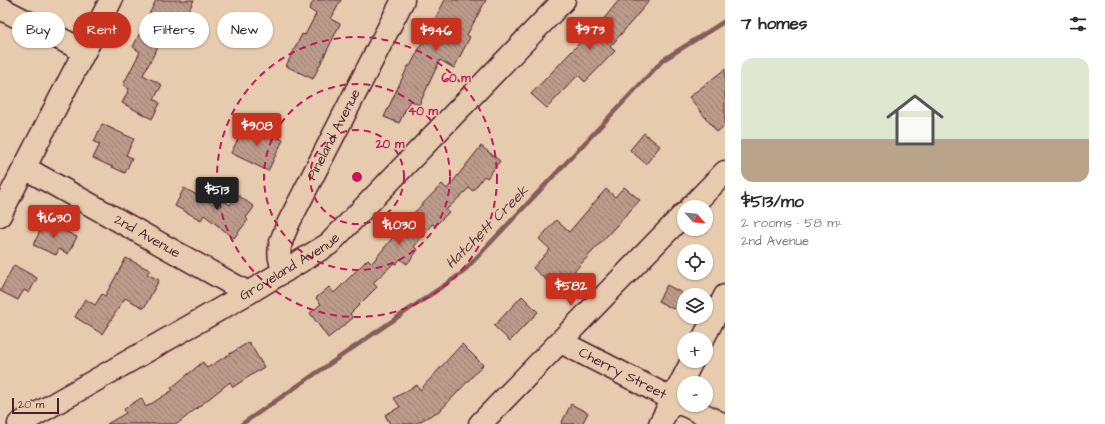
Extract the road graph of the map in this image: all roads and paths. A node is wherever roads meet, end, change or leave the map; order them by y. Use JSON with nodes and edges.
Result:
{"nodes":[{"id":1,"x":111,"y":0,"type":"edge"},
{"id":2,"x":403,"y":0,"type":"edge"},
{"id":3,"x":564,"y":0,"type":"edge"},
{"id":4,"x":0,"y":8,"type":"edge"},
{"id":5,"x":84,"y":51,"type":"junction"},
{"id":6,"x":25,"y":168,"type":"junction"},
{"id":7,"x":725,"y":172,"type":"edge"},
{"id":8,"x":698,"y":200,"type":"edge"},
{"id":9,"x":0,"y":215,"type":"edge"},
{"id":10,"x":677,"y":221,"type":"edge"},
{"id":11,"x":285,"y":271,"type":"junction"},
{"id":12,"x":248,"y":293,"type":"junction"},
{"id":13,"x":725,"y":296,"type":"edge"},
{"id":14,"x":707,"y":332,"type":"edge"},
{"id":15,"x":561,"y":342,"type":"junction"},
{"id":16,"x":677,"y":401,"type":"edge"},
{"id":17,"x":677,"y":407,"type":"edge"},
{"id":18,"x":699,"y":412,"type":"edge"},
{"id":19,"x":19,"y":424,"type":"edge"},
{"id":20,"x":480,"y":424,"type":"edge"},
{"id":21,"x":660,"y":424,"type":"edge"},
{"id":22,"x":722,"y":424,"type":"edge"}],
"edges":[{"from":1,"to":5,"type":"street"},
{"from":2,"to":11,"type":"street","name":"Pineland Avenue"},
{"from":3,"to":11,"type":"street","name":"Groveland Avenue"},
{"from":4,"to":5,"type":"street"},
{"from":5,"to":6,"type":"street"},
{"from":6,"to":9,"type":"street"},
{"from":6,"to":12,"type":"street","name":"2nd Avenue"},
{"from":7,"to":8,"type":"street"},
{"from":10,"to":15,"type":"street"},
{"from":11,"to":12,"type":"street","name":"Groveland Avenue"},
{"from":12,"to":19,"type":"street","name":"Groveland Avenue"},
{"from":13,"to":14,"type":"street"},
{"from":15,"to":16,"type":"street","name":"Cherry Street"},
{"from":15,"to":20,"type":"street"},
{"from":17,"to":21,"type":"street"},
{"from":18,"to":22,"type":"street","name":"Cherry Street"}]}
